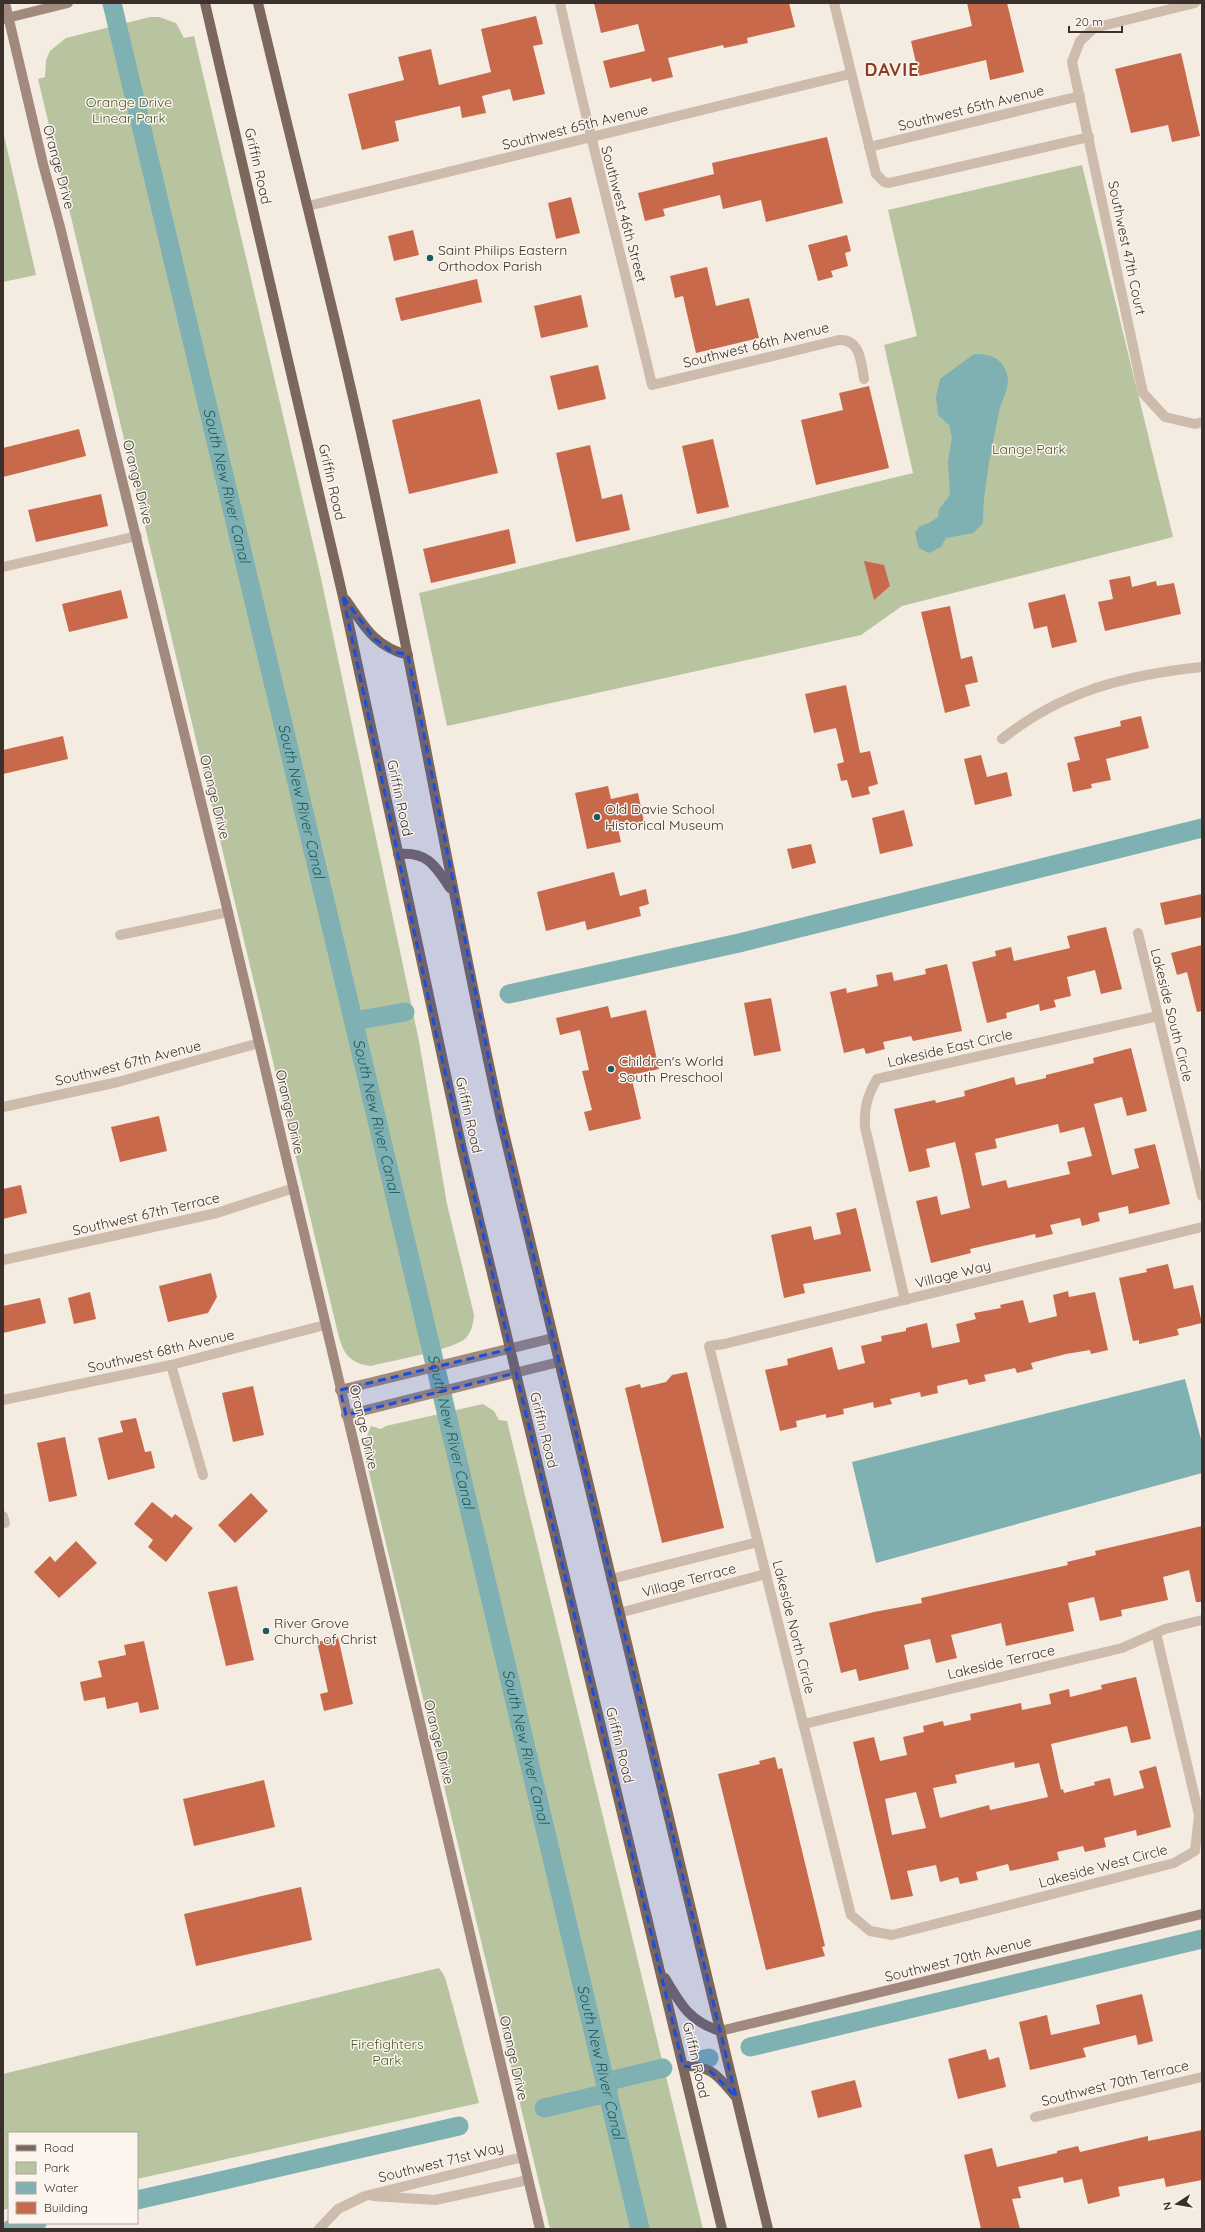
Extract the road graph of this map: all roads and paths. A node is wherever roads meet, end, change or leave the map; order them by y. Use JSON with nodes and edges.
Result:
{"nodes":[{"id":1,"x":5,"y":3,"type":"edge"},
{"id":2,"x":68,"y":3,"type":"edge"},
{"id":3,"x":205,"y":3,"type":"edge"},
{"id":4,"x":258,"y":3,"type":"edge"},
{"id":5,"x":560,"y":3,"type":"edge"},
{"id":6,"x":834,"y":3,"type":"edge"},
{"id":7,"x":1194,"y":3,"type":"edge"},
{"id":8,"x":6,"y":18,"type":"edge"},
{"id":9,"x":850,"y":74,"type":"junction"},
{"id":10,"x":1080,"y":96,"type":"junction"},
{"id":11,"x":1089,"y":137,"type":"junction"},
{"id":12,"x":590,"y":138,"type":"junction"},
{"id":13,"x":869,"y":147,"type":"junction"},
{"id":14,"x":308,"y":206,"type":"junction"},
{"id":15,"x":864,"y":379,"type":"dead end"},
{"id":16,"x":652,"y":385,"type":"joint"},
{"id":17,"x":1202,"y":422,"type":"edge"},
{"id":18,"x":137,"y":536,"type":"junction"},
{"id":19,"x":3,"y":568,"type":"edge"},
{"id":20,"x":343,"y":597,"type":"junction"},
{"id":21,"x":408,"y":655,"type":"junction"},
{"id":22,"x":1202,"y":667,"type":"edge"},
{"id":23,"x":1002,"y":739,"type":"dead end"},
{"id":24,"x":398,"y":854,"type":"junction"},
{"id":25,"x":453,"y":893,"type":"junction"},
{"id":26,"x":228,"y":912,"type":"junction"},
{"id":27,"x":1138,"y":934,"type":"dead end"},
{"id":28,"x":120,"y":935,"type":"dead end"},
{"id":29,"x":1158,"y":1016,"type":"junction"},
{"id":30,"x":259,"y":1043,"type":"junction"},
{"id":31,"x":3,"y":1107,"type":"edge"},
{"id":32,"x":294,"y":1188,"type":"junction"},
{"id":33,"x":1202,"y":1196,"type":"edge"},
{"id":34,"x":1202,"y":1228,"type":"edge"},
{"id":35,"x":3,"y":1260,"type":"edge"},
{"id":36,"x":905,"y":1300,"type":"junction"},
{"id":37,"x":325,"y":1325,"type":"junction"},
{"id":38,"x":553,"y":1338,"type":"junction"},
{"id":39,"x":709,"y":1346,"type":"joint"},
{"id":40,"x":510,"y":1349,"type":"junction"},
{"id":41,"x":559,"y":1362,"type":"junction"},
{"id":42,"x":171,"y":1365,"type":"junction"},
{"id":43,"x":516,"y":1373,"type":"junction"},
{"id":44,"x":340,"y":1390,"type":"junction"},
{"id":45,"x":3,"y":1400,"type":"edge"},
{"id":46,"x":346,"y":1415,"type":"junction"},
{"id":47,"x":203,"y":1475,"type":"dead end"},
{"id":48,"x":758,"y":1542,"type":"junction"},
{"id":49,"x":766,"y":1574,"type":"junction"},
{"id":50,"x":611,"y":1579,"type":"junction"},
{"id":51,"x":619,"y":1613,"type":"junction"},
{"id":52,"x":1202,"y":1620,"type":"edge"},
{"id":53,"x":1156,"y":1633,"type":"junction"},
{"id":54,"x":804,"y":1724,"type":"junction"},
{"id":55,"x":1202,"y":1914,"type":"edge"},
{"id":56,"x":851,"y":1915,"type":"joint"},
{"id":57,"x":659,"y":1968,"type":"junction"},
{"id":58,"x":720,"y":2031,"type":"junction"},
{"id":59,"x":683,"y":2066,"type":"junction"},
{"id":60,"x":1202,"y":2077,"type":"edge"},
{"id":61,"x":736,"y":2097,"type":"junction"},
{"id":62,"x":1035,"y":2117,"type":"dead end"},
{"id":63,"x":523,"y":2157,"type":"junction"},
{"id":64,"x":528,"y":2180,"type":"junction"},
{"id":65,"x":365,"y":2196,"type":"junction"},
{"id":66,"x":319,"y":2229,"type":"edge"},
{"id":67,"x":540,"y":2229,"type":"edge"},
{"id":68,"x":722,"y":2229,"type":"edge"},
{"id":69,"x":768,"y":2229,"type":"edge"}],
"edges":[{"from":1,"to":8,"type":"street","name":"Orange Drive"},
{"from":2,"to":8,"type":"street"},
{"from":3,"to":20,"type":"main road","name":"Griffin Road"},
{"from":4,"to":14,"type":"main road","name":"Griffin Road"},
{"from":5,"to":12,"type":"street","name":"Southwest 46th Street"},
{"from":6,"to":9,"type":"street"},
{"from":7,"to":10,"type":"street","name":"Southwest 47th Court"},
{"from":8,"to":18,"type":"street","name":"Orange Drive"},
{"from":9,"to":12,"type":"street","name":"Southwest 65th Avenue"},
{"from":9,"to":13,"type":"street"},
{"from":10,"to":11,"type":"street","name":"Southwest 47th Court"},
{"from":10,"to":13,"type":"street","name":"Southwest 65th Avenue"},
{"from":11,"to":13,"type":"street"},
{"from":11,"to":17,"type":"street","name":"Southwest 47th Court"},
{"from":12,"to":14,"type":"street","name":"Southwest 65th Avenue"},
{"from":12,"to":16,"type":"street","name":"Southwest 46th Street"},
{"from":14,"to":21,"type":"main road","name":"Griffin Road"},
{"from":15,"to":16,"type":"street","name":"Southwest 66th Avenue"},
{"from":18,"to":19,"type":"street"},
{"from":18,"to":26,"type":"street","name":"Orange Drive"},
{"from":20,"to":21,"type":"main road"},
{"from":20,"to":24,"type":"main road","name":"Griffin Road"},
{"from":21,"to":25,"type":"main road","name":"Griffin Road"},
{"from":22,"to":23,"type":"street"},
{"from":24,"to":25,"type":"main road"},
{"from":24,"to":40,"type":"main road","name":"Griffin Road"},
{"from":25,"to":38,"type":"main road","name":"Griffin Road"},
{"from":26,"to":28,"type":"street"},
{"from":26,"to":30,"type":"street","name":"Orange Drive"},
{"from":27,"to":29,"type":"street","name":"Lakeside South Circle"},
{"from":29,"to":33,"type":"street","name":"Lakeside South Circle"},
{"from":29,"to":36,"type":"street","name":"Lakeside East Circle"},
{"from":30,"to":31,"type":"street","name":"Southwest 67th Avenue"},
{"from":30,"to":32,"type":"street","name":"Orange Drive"},
{"from":32,"to":35,"type":"street","name":"Southwest 67th Terrace"},
{"from":32,"to":37,"type":"street","name":"Orange Drive"},
{"from":34,"to":36,"type":"street","name":"Village Way"},
{"from":36,"to":39,"type":"street","name":"Village Way"},
{"from":37,"to":42,"type":"street","name":"Southwest 68th Avenue"},
{"from":37,"to":44,"type":"street","name":"Orange Drive"},
{"from":38,"to":40,"type":"street"},
{"from":38,"to":41,"type":"main road","name":"Griffin Road"},
{"from":39,"to":48,"type":"street","name":"Lakeside North Circle"},
{"from":40,"to":43,"type":"main road","name":"Griffin Road"},
{"from":40,"to":44,"type":"street"},
{"from":41,"to":43,"type":"street"},
{"from":41,"to":50,"type":"main road","name":"Griffin Road"},
{"from":42,"to":45,"type":"street","name":"Southwest 68th Avenue"},
{"from":42,"to":47,"type":"street"},
{"from":43,"to":46,"type":"street"},
{"from":43,"to":57,"type":"main road","name":"Griffin Road"},
{"from":44,"to":46,"type":"street","name":"Orange Drive"},
{"from":46,"to":63,"type":"street","name":"Orange Drive"},
{"from":48,"to":49,"type":"street","name":"Lakeside North Circle"},
{"from":48,"to":50,"type":"street","name":"Village Terrace"},
{"from":49,"to":51,"type":"street","name":"Village Terrace"},
{"from":49,"to":54,"type":"street","name":"Lakeside North Circle"},
{"from":50,"to":51,"type":"main road","name":"Griffin Road"},
{"from":51,"to":58,"type":"main road","name":"Griffin Road"},
{"from":52,"to":53,"type":"street","name":"Lakeside Terrace"},
{"from":53,"to":54,"type":"street","name":"Lakeside Terrace"},
{"from":53,"to":56,"type":"street","name":"Lakeside West Circle"},
{"from":54,"to":56,"type":"street","name":"Lakeside North Circle"},
{"from":55,"to":58,"type":"street","name":"Southwest 70th Avenue"},
{"from":57,"to":58,"type":"main road"},
{"from":57,"to":59,"type":"main road","name":"Griffin Road"},
{"from":58,"to":61,"type":"main road","name":"Griffin Road"},
{"from":59,"to":61,"type":"main road"},
{"from":59,"to":68,"type":"main road","name":"Griffin Road"},
{"from":60,"to":62,"type":"street","name":"Southwest 70th Terrace"},
{"from":61,"to":69,"type":"main road","name":"Griffin Road"},
{"from":63,"to":64,"type":"street","name":"Orange Drive"},
{"from":63,"to":65,"type":"street","name":"Southwest 71st Way"},
{"from":64,"to":65,"type":"street","name":"Southwest 71st Way"},
{"from":64,"to":67,"type":"street","name":"Orange Drive"},
{"from":65,"to":66,"type":"street","name":"Southwest 71st Way"}]}
